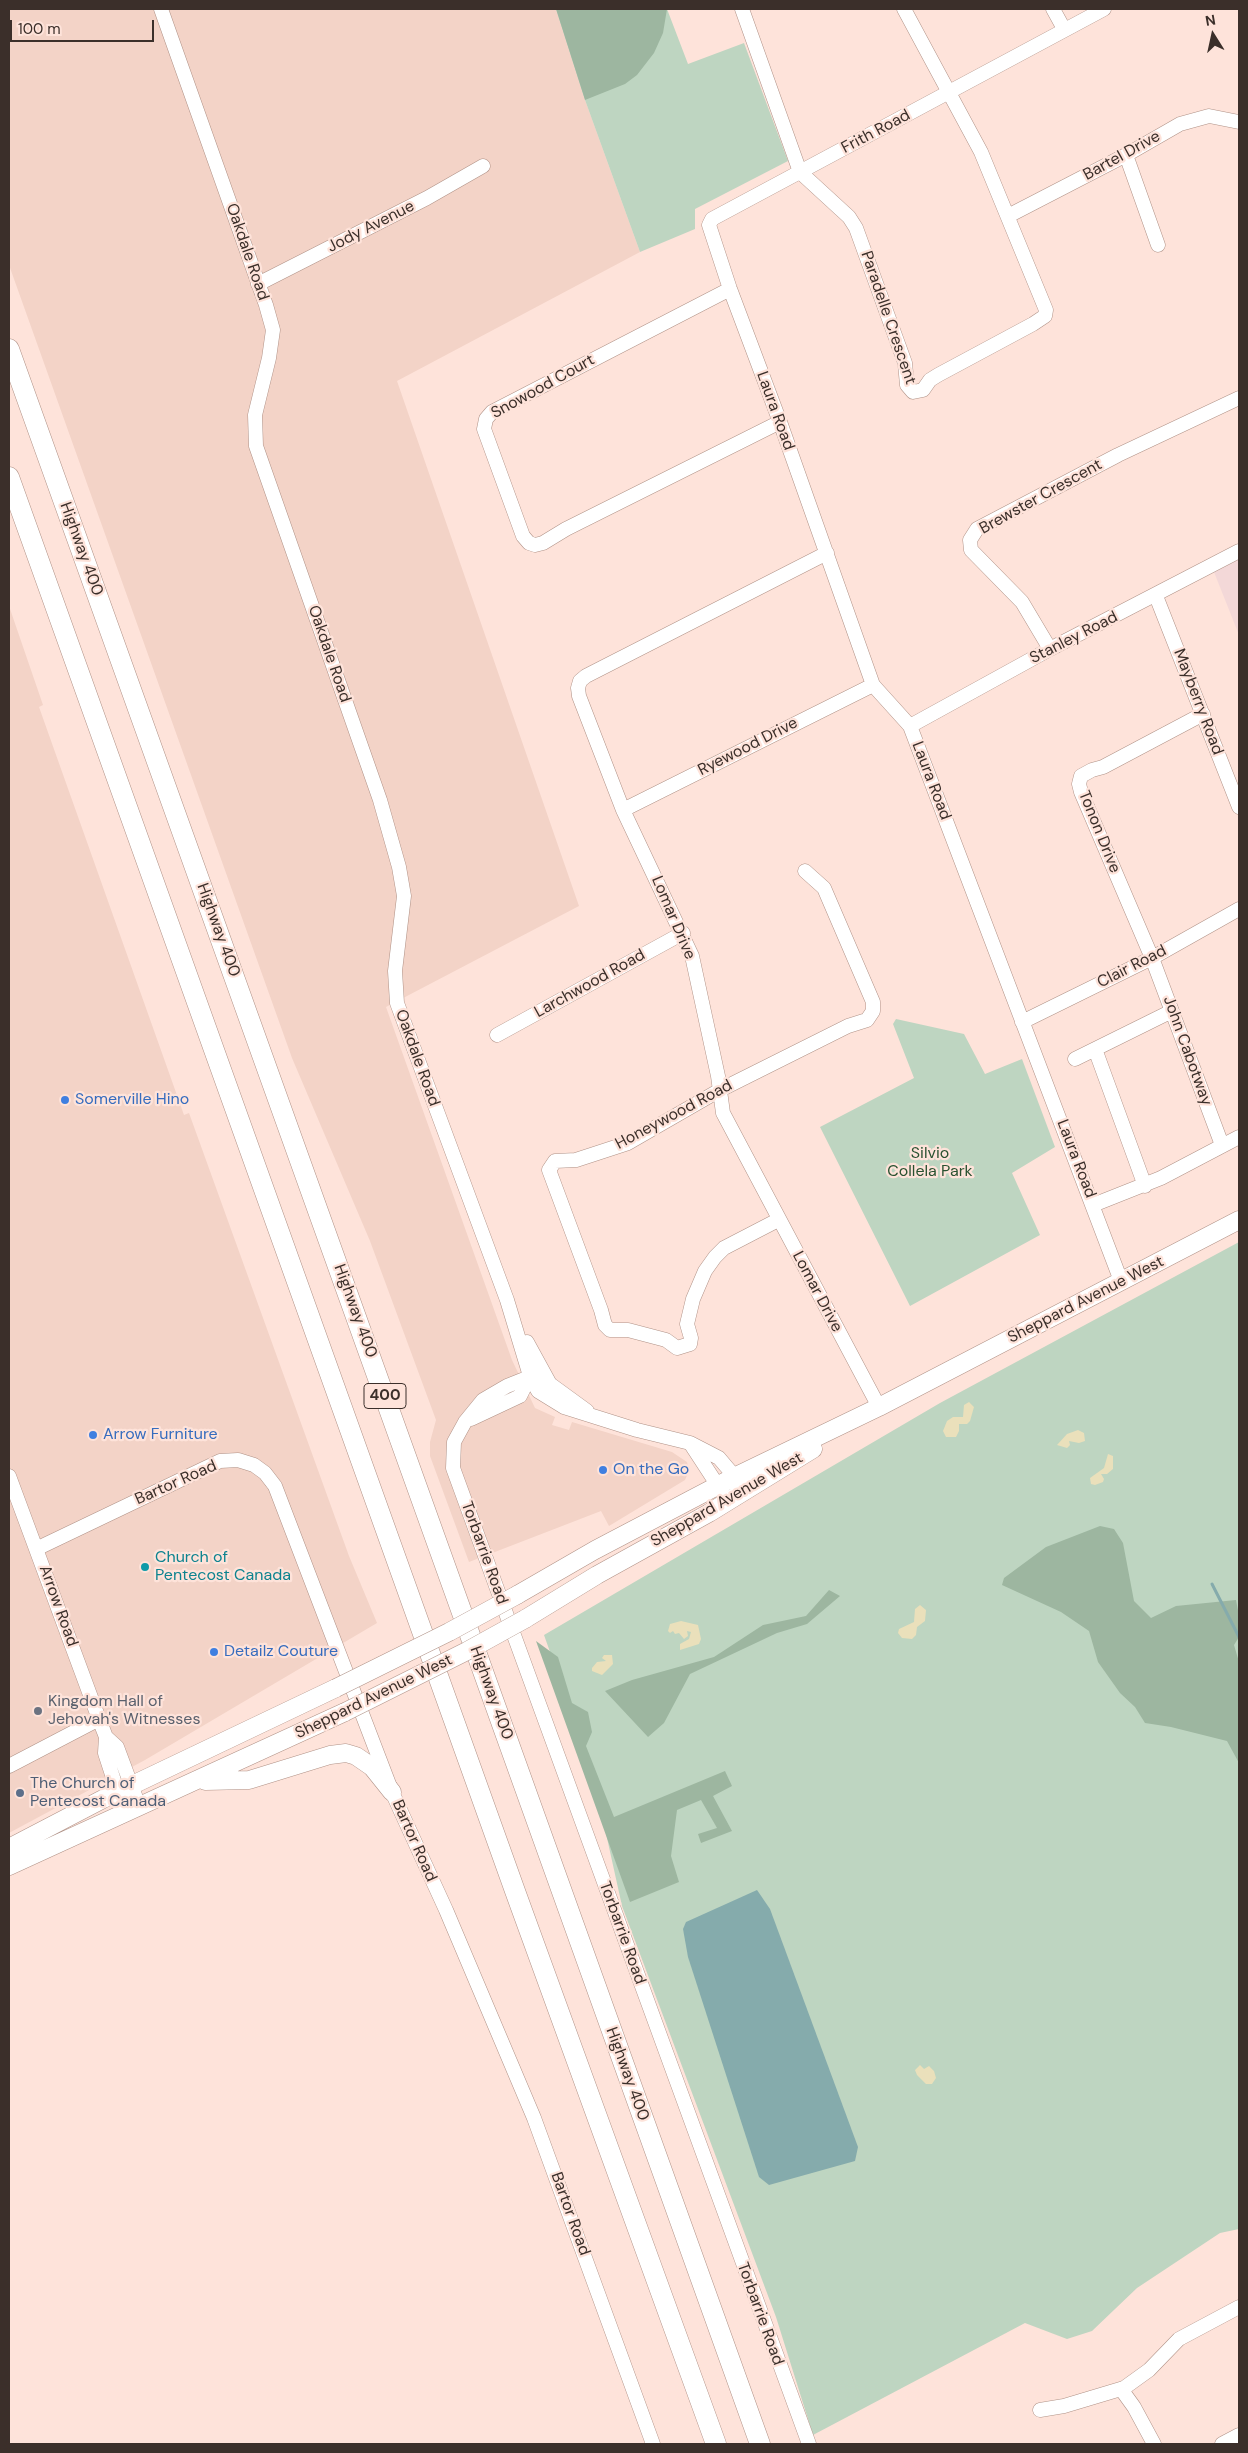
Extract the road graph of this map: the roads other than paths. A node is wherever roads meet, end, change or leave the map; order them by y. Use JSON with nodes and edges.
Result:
{"nodes":[{"id":1,"x":162,"y":9,"type":"edge"},
{"id":2,"x":742,"y":9,"type":"edge"},
{"id":3,"x":904,"y":9,"type":"edge"},
{"id":4,"x":1053,"y":9,"type":"edge"},
{"id":5,"x":1104,"y":9,"type":"edge"},
{"id":6,"x":1064,"y":30,"type":"junction"},
{"id":7,"x":948,"y":93,"type":"junction"},
{"id":8,"x":1239,"y":122,"type":"edge"},
{"id":9,"x":1126,"y":155,"type":"junction"},
{"id":10,"x":483,"y":166,"type":"dead end"},
{"id":11,"x":800,"y":172,"type":"junction"},
{"id":12,"x":1008,"y":216,"type":"junction"},
{"id":13,"x":1158,"y":245,"type":"dead end"},
{"id":14,"x":258,"y":284,"type":"junction"},
{"id":15,"x":730,"y":289,"type":"junction"},
{"id":16,"x":9,"y":349,"type":"edge"},
{"id":17,"x":1239,"y":398,"type":"edge"},
{"id":18,"x":780,"y":422,"type":"junction"},
{"id":19,"x":9,"y":477,"type":"edge"},
{"id":20,"x":1239,"y":552,"type":"edge"},
{"id":21,"x":827,"y":553,"type":"junction"},
{"id":22,"x":1156,"y":596,"type":"junction"},
{"id":23,"x":1050,"y":649,"type":"junction"},
{"id":24,"x":872,"y":685,"type":"junction"},
{"id":25,"x":1203,"y":714,"type":"junction"},
{"id":26,"x":910,"y":726,"type":"junction"},
{"id":27,"x":1239,"y":807,"type":"edge"},
{"id":28,"x":623,"y":810,"type":"junction"},
{"id":29,"x":806,"y":871,"type":"dead end"},
{"id":30,"x":1239,"y":909,"type":"edge"},
{"id":31,"x":683,"y":933,"type":"junction"},
{"id":32,"x":1152,"y":958,"type":"junction"},
{"id":33,"x":1172,"y":1011,"type":"junction"},
{"id":34,"x":1022,"y":1022,"type":"junction"},
{"id":35,"x":497,"y":1035,"type":"dead end"},
{"id":36,"x":1095,"y":1048,"type":"junction"},
{"id":37,"x":1075,"y":1059,"type":"dead end"},
{"id":38,"x":720,"y":1090,"type":"junction"},
{"id":39,"x":1239,"y":1136,"type":"edge"},
{"id":40,"x":1222,"y":1145,"type":"junction"},
{"id":41,"x":1145,"y":1186,"type":"junction"},
{"id":42,"x":1093,"y":1205,"type":"junction"},
{"id":43,"x":778,"y":1220,"type":"junction"},
{"id":44,"x":1239,"y":1220,"type":"edge"},
{"id":45,"x":1122,"y":1281,"type":"junction"},
{"id":46,"x":536,"y":1374,"type":"junction"},
{"id":47,"x":878,"y":1407,"type":"junction"},
{"id":48,"x":690,"y":1443,"type":"junction"},
{"id":49,"x":9,"y":1476,"type":"edge"},
{"id":50,"x":736,"y":1476,"type":"junction"},
{"id":51,"x":716,"y":1486,"type":"junction"},
{"id":52,"x":745,"y":1492,"type":"junction"},
{"id":53,"x":729,"y":1500,"type":"junction"},
{"id":54,"x":36,"y":1549,"type":"junction"},
{"id":55,"x":100,"y":1719,"type":"junction"},
{"id":56,"x":9,"y":1766,"type":"edge"},
{"id":57,"x":192,"y":1784,"type":"junction"},
{"id":58,"x":125,"y":1789,"type":"junction"},
{"id":59,"x":392,"y":1792,"type":"junction"},
{"id":60,"x":133,"y":1809,"type":"junction"},
{"id":61,"x":9,"y":1848,"type":"edge"},
{"id":62,"x":9,"y":1866,"type":"edge"},
{"id":63,"x":1239,"y":2307,"type":"edge"},
{"id":64,"x":1121,"y":2389,"type":"junction"},
{"id":65,"x":1040,"y":2410,"type":"dead end"},
{"id":66,"x":1239,"y":2435,"type":"edge"},
{"id":67,"x":653,"y":2444,"type":"edge"},
{"id":68,"x":716,"y":2444,"type":"edge"},
{"id":69,"x":760,"y":2444,"type":"edge"},
{"id":70,"x":809,"y":2444,"type":"edge"},
{"id":71,"x":1154,"y":2444,"type":"edge"},
{"id":72,"x":1222,"y":2444,"type":"edge"}],
"edges":[{"from":1,"to":14,"type":"street","name":"Oakdale Road"},
{"from":2,"to":11,"type":"street"},
{"from":3,"to":7,"type":"street","name":"Paradelle Crescent"},
{"from":4,"to":6,"type":"street"},
{"from":5,"to":6,"type":"street","name":"Frith Road"},
{"from":6,"to":7,"type":"street","name":"Frith Road"},
{"from":7,"to":11,"type":"street","name":"Frith Road"},
{"from":7,"to":12,"type":"street","name":"Paradelle Crescent"},
{"from":8,"to":9,"type":"street","name":"Bartel Drive"},
{"from":9,"to":12,"type":"street","name":"Bartel Drive"},
{"from":9,"to":13,"type":"street"},
{"from":10,"to":14,"type":"street","name":"Jody Avenue"},
{"from":11,"to":12,"type":"street","name":"Paradelle Crescent"},
{"from":11,"to":15,"type":"street","name":"Frith Road"},
{"from":14,"to":46,"type":"street","name":"Oakdale Road"},
{"from":15,"to":18,"type":"street","name":"Laura Road"},
{"from":15,"to":18,"type":"street","name":"Snowood Court"},
{"from":16,"to":69,"type":"highway","name":"Highway 400","number":"400"},
{"from":17,"to":23,"type":"street","name":"Brewster Crescent"},
{"from":18,"to":21,"type":"street","name":"Laura Road"},
{"from":19,"to":68,"type":"highway","number":"400"},
{"from":20,"to":22,"type":"street","name":"Stanley Road"},
{"from":21,"to":24,"type":"street","name":"Laura Road"},
{"from":21,"to":28,"type":"street","name":"Lomar Drive"},
{"from":22,"to":23,"type":"street","name":"Stanley Road"},
{"from":22,"to":25,"type":"street","name":"Mayberry Road"},
{"from":23,"to":26,"type":"street","name":"Stanley Road"},
{"from":24,"to":26,"type":"street","name":"Laura Road"},
{"from":24,"to":28,"type":"street","name":"Ryewood Drive"},
{"from":25,"to":27,"type":"street","name":"Mayberry Road"},
{"from":25,"to":32,"type":"street","name":"Tonon Drive"},
{"from":26,"to":34,"type":"street","name":"Laura Road"},
{"from":28,"to":31,"type":"street","name":"Lomar Drive"},
{"from":29,"to":38,"type":"street","name":"Honeywood Road"},
{"from":30,"to":32,"type":"street","name":"Clair Road"},
{"from":31,"to":35,"type":"street","name":"Larchwood Road"},
{"from":31,"to":38,"type":"street","name":"Lomar Drive"},
{"from":32,"to":33,"type":"street","name":"John Cabotway"},
{"from":32,"to":34,"type":"street","name":"Clair Road"},
{"from":33,"to":36,"type":"street"},
{"from":33,"to":40,"type":"street","name":"John Cabotway"},
{"from":34,"to":42,"type":"street","name":"Laura Road"},
{"from":36,"to":37,"type":"street"},
{"from":36,"to":41,"type":"street"},
{"from":38,"to":43,"type":"street","name":"Lomar Drive"},
{"from":38,"to":43,"type":"street","name":"Honeywood Road"},
{"from":39,"to":40,"type":"street"},
{"from":40,"to":41,"type":"street"},
{"from":41,"to":42,"type":"street"},
{"from":42,"to":45,"type":"street","name":"Laura Road"},
{"from":43,"to":47,"type":"street","name":"Lomar Drive"},
{"from":44,"to":45,"type":"main road","name":"Sheppard Avenue West"},
{"from":45,"to":47,"type":"main road","name":"Sheppard Avenue West"},
{"from":46,"to":48,"type":"street","name":"Oakdale Road"},
{"from":46,"to":70,"type":"street","name":"Torbarrie Road"},
{"from":47,"to":50,"type":"main road","name":"Sheppard Avenue West"},
{"from":47,"to":52,"type":"main road","name":"Sheppard Avenue West"},
{"from":48,"to":50,"type":"street","name":"Oakdale Road"},
{"from":48,"to":51,"type":"street"},
{"from":49,"to":54,"type":"street","name":"Arrow Road"},
{"from":50,"to":51,"type":"main road","name":"Sheppard Avenue West"},
{"from":50,"to":52,"type":"street","name":"Oakdale Road"},
{"from":51,"to":53,"type":"street"},
{"from":51,"to":58,"type":"main road","name":"Sheppard Avenue West","bridge":true},
{"from":52,"to":53,"type":"main road","name":"Sheppard Avenue West"},
{"from":53,"to":57,"type":"main road","name":"Sheppard Avenue West","bridge":true},
{"from":54,"to":55,"type":"street","name":"Arrow Road"},
{"from":54,"to":59,"type":"street","name":"Bartor Road"},
{"from":55,"to":56,"type":"street"},
{"from":55,"to":58,"type":"street","name":"Arrow Road"},
{"from":57,"to":59,"type":"main road"},
{"from":57,"to":60,"type":"main road","name":"Sheppard Avenue West"},
{"from":58,"to":60,"type":"street","name":"Arrow Road"},
{"from":58,"to":61,"type":"main road","name":"Sheppard Avenue West"},
{"from":59,"to":67,"type":"street","name":"Bartor Road"},
{"from":60,"to":62,"type":"main road","name":"Sheppard Avenue West"},
{"from":63,"to":64,"type":"street"},
{"from":64,"to":65,"type":"street"},
{"from":64,"to":71,"type":"street"},
{"from":66,"to":72,"type":"street"}]}
